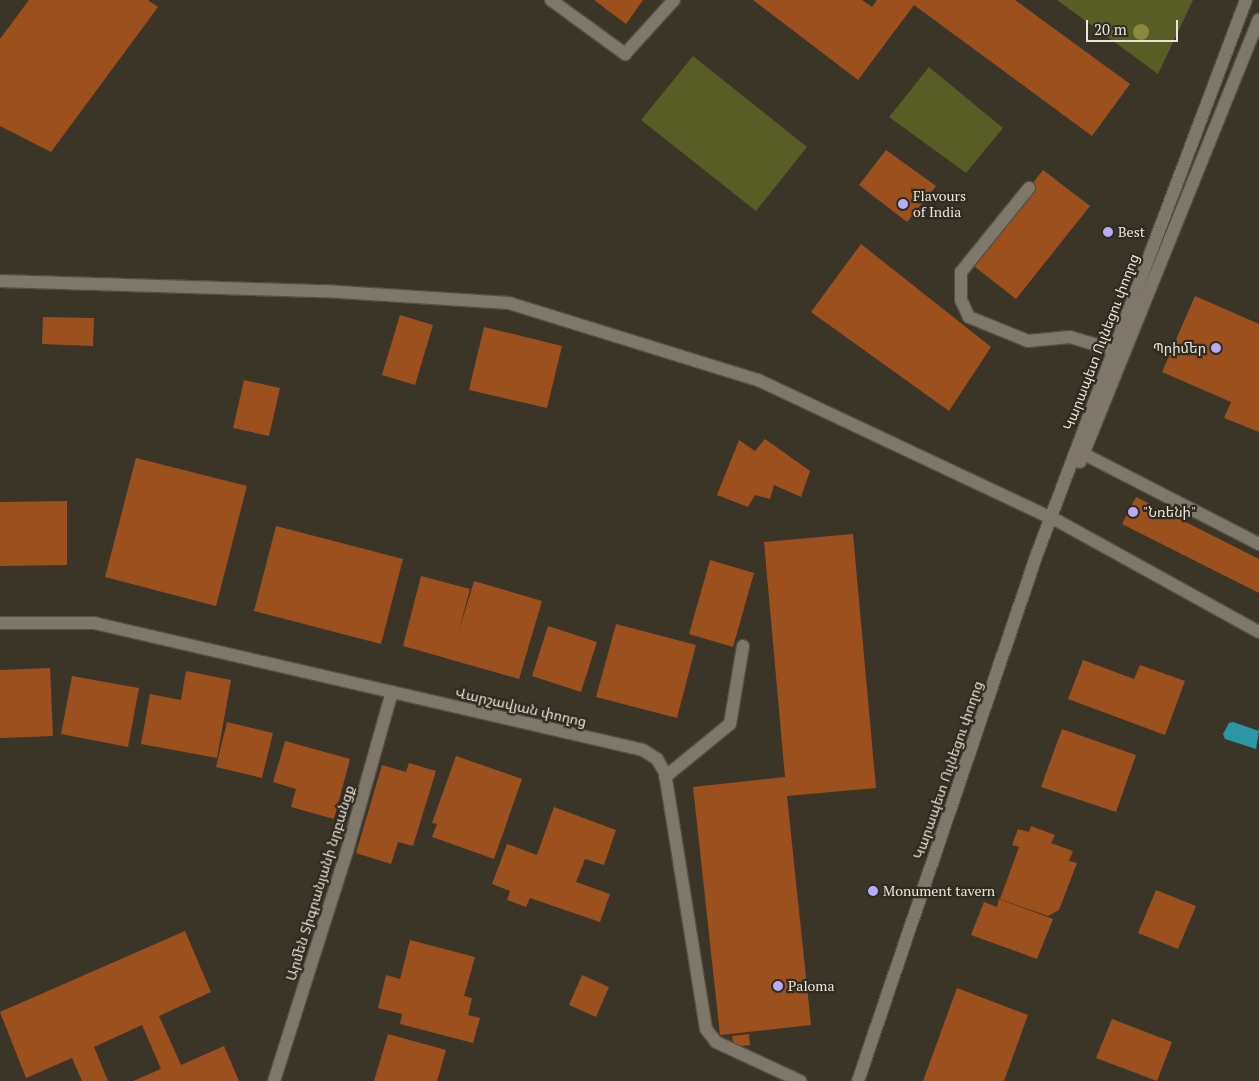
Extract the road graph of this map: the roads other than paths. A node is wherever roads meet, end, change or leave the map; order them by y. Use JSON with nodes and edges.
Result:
{"nodes":[{"id":1,"x":551,"y":0,"type":"edge"},
{"id":2,"x":674,"y":0,"type":"edge"},
{"id":3,"x":1246,"y":0,"type":"edge"},
{"id":4,"x":1259,"y":20,"type":"edge"},
{"id":5,"x":1029,"y":188,"type":"dead end"},
{"id":6,"x":0,"y":281,"type":"edge"},
{"id":7,"x":1114,"y":350,"type":"junction"},
{"id":8,"x":1084,"y":454,"type":"junction"},
{"id":9,"x":1054,"y":519,"type":"junction"},
{"id":10,"x":1259,"y":544,"type":"edge"},
{"id":11,"x":0,"y":623,"type":"edge"},
{"id":12,"x":1259,"y":632,"type":"edge"},
{"id":13,"x":743,"y":646,"type":"dead end"},
{"id":14,"x":392,"y":692,"type":"junction"},
{"id":15,"x":665,"y":777,"type":"junction"},
{"id":16,"x":274,"y":1081,"type":"edge"},
{"id":17,"x":800,"y":1081,"type":"edge"},
{"id":18,"x":858,"y":1081,"type":"edge"}],
"edges":[{"from":1,"to":2,"type":"street"},
{"from":3,"to":7,"type":"street","name":"Կարապետ Ուլնեցու փողոց"},
{"from":4,"to":8,"type":"street","name":"Կարապետ Ուլնեցու փողոց"},
{"from":5,"to":7,"type":"street"},
{"from":6,"to":9,"type":"street"},
{"from":7,"to":9,"type":"street","name":"Կարապետ Ուլնեցու փողոց"},
{"from":8,"to":9,"type":"street","name":"Կարապետ Ուլնեցու փողոց"},
{"from":8,"to":10,"type":"street"},
{"from":9,"to":12,"type":"street"},
{"from":9,"to":18,"type":"street","name":"Կարապետ Ուլնեցու փողոց"},
{"from":11,"to":14,"type":"street","name":"Վարշավյան փողոց"},
{"from":13,"to":15,"type":"street"},
{"from":14,"to":15,"type":"street","name":"Վարշավյան փողոց"},
{"from":14,"to":16,"type":"street","name":"Արմեն Տիգրանյանի նրբանցք"},
{"from":15,"to":17,"type":"street","name":"Վարշավյան փողոց"}]}
